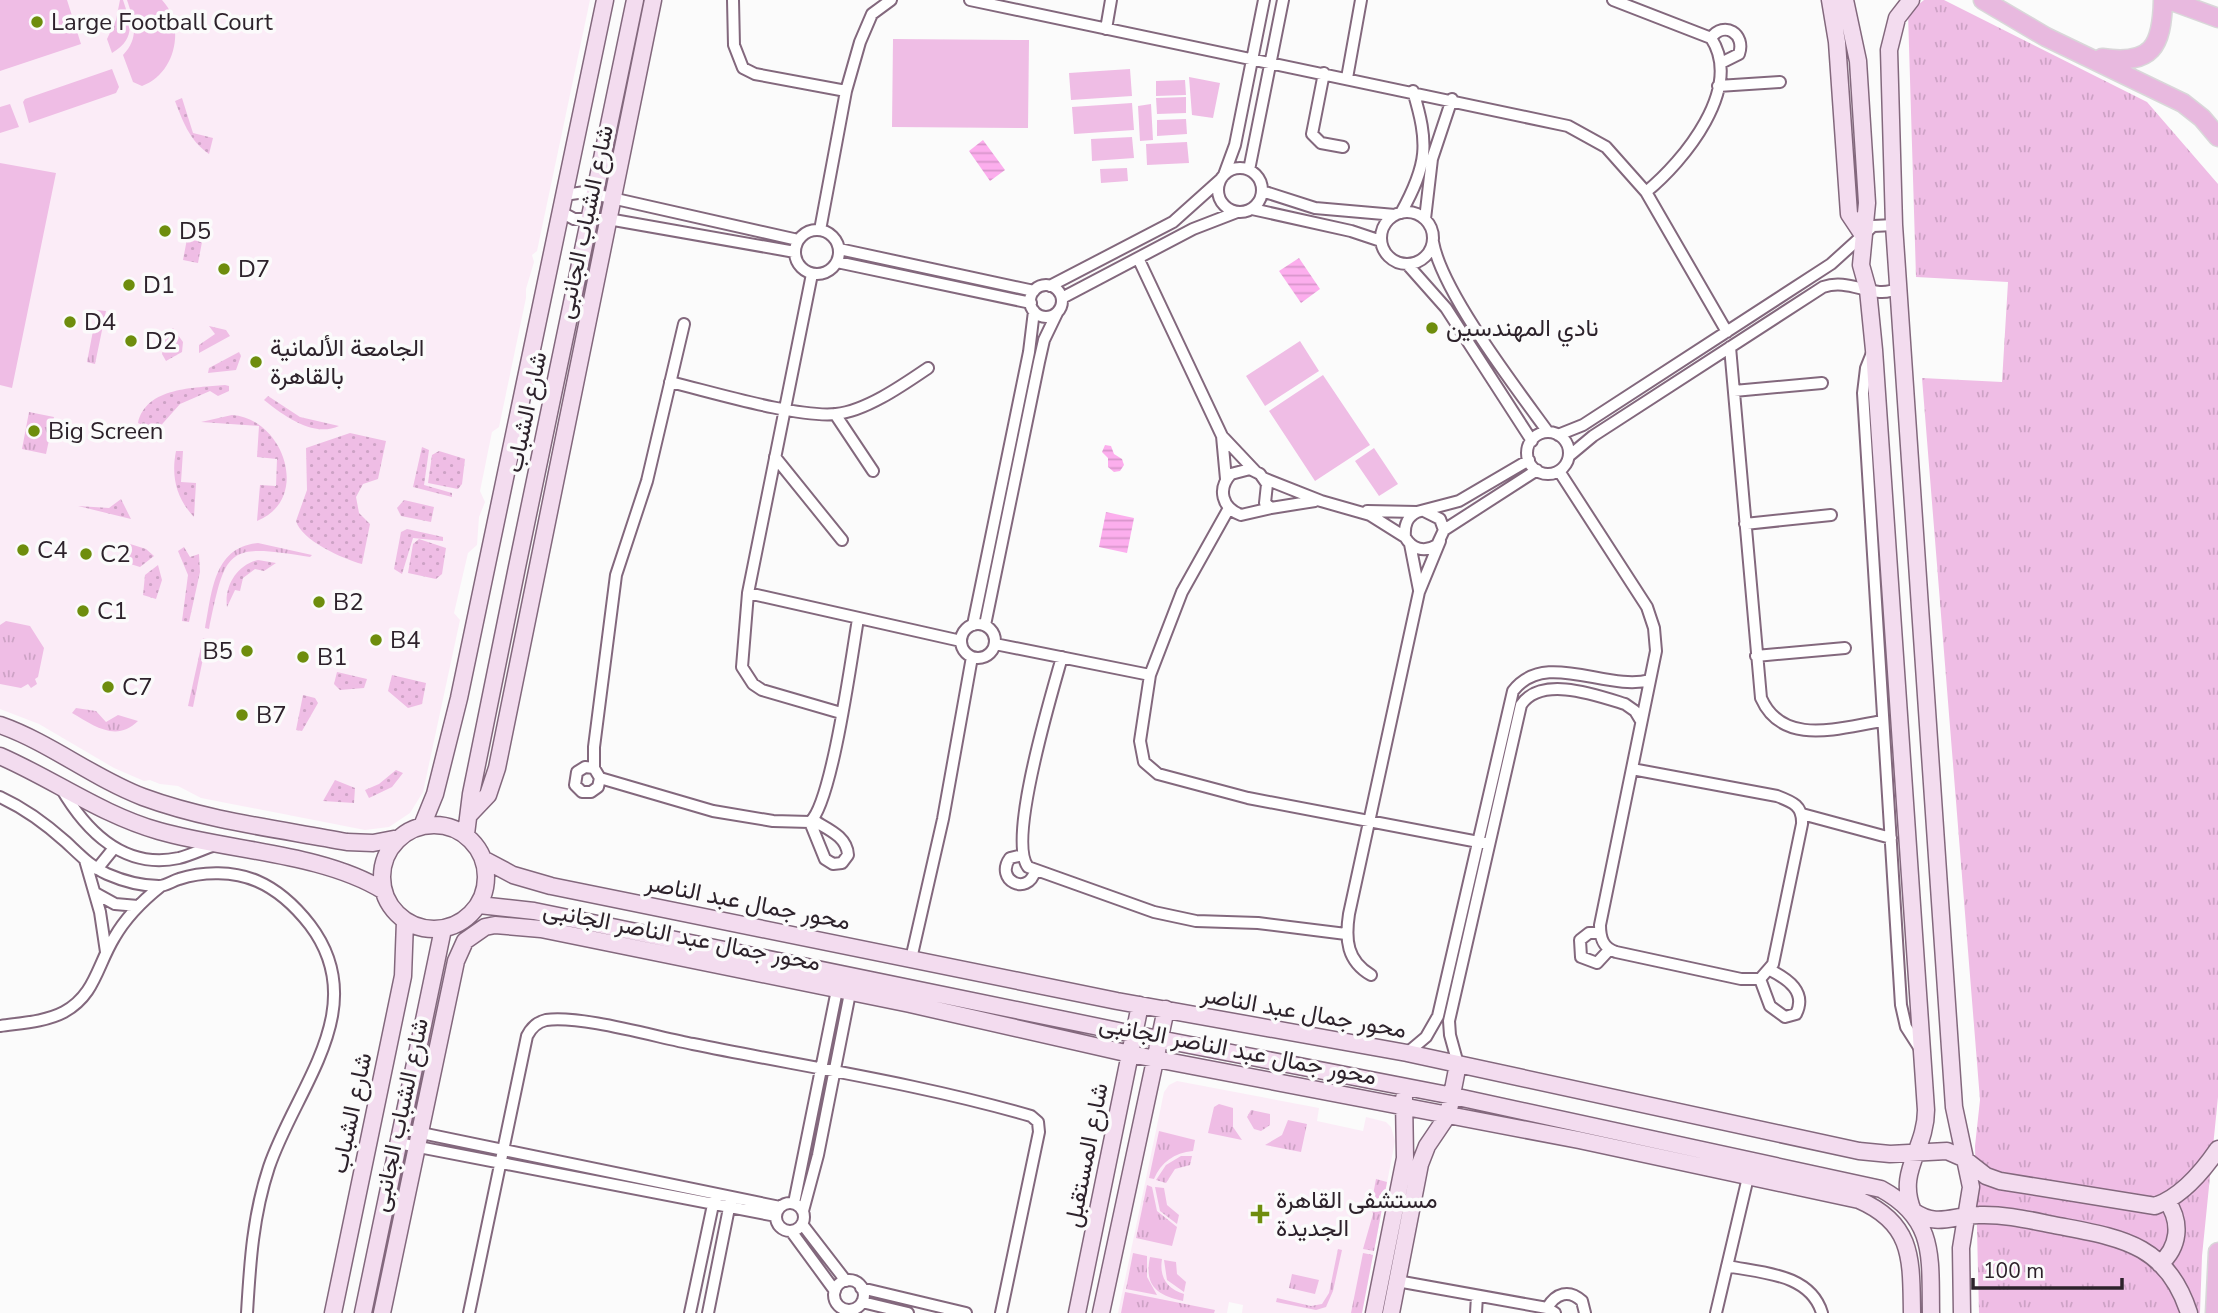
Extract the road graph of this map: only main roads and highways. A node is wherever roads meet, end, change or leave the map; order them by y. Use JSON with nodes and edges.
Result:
{"nodes":[{"id":1,"x":605,"y":0,"type":"edge"},
{"id":2,"x":635,"y":0,"type":"edge"},
{"id":3,"x":653,"y":0,"type":"edge"},
{"id":4,"x":1830,"y":0,"type":"edge"},
{"id":5,"x":1911,"y":0,"type":"edge"},
{"id":6,"x":1983,"y":0,"type":"edge"},
{"id":7,"x":2163,"y":0,"type":"edge"},
{"id":8,"x":2169,"y":0,"type":"edge"},
{"id":9,"x":1844,"y":10,"type":"edge"},
{"id":10,"x":2218,"y":18,"type":"edge"},
{"id":11,"x":2088,"y":56,"type":"junction"},
{"id":12,"x":2218,"y":136,"type":"edge"},
{"id":13,"x":0,"y":725,"type":"edge"},
{"id":14,"x":0,"y":756,"type":"edge"},
{"id":15,"x":468,"y":814,"type":"junction"},
{"id":16,"x":422,"y":826,"type":"junction"},
{"id":17,"x":466,"y":834,"type":"junction"},
{"id":18,"x":398,"y":838,"type":"junction"},
{"id":19,"x":485,"y":860,"type":"junction"},
{"id":20,"x":384,"y":891,"type":"junction"},
{"id":21,"x":479,"y":905,"type":"junction"},
{"id":22,"x":405,"y":921,"type":"junction"},
{"id":23,"x":443,"y":929,"type":"junction"},
{"id":24,"x":474,"y":933,"type":"joint"},
{"id":25,"x":1140,"y":1005,"type":"junction"},
{"id":26,"x":1166,"y":1009,"type":"junction"},
{"id":27,"x":1133,"y":1034,"type":"junction"},
{"id":28,"x":1158,"y":1039,"type":"junction"},
{"id":29,"x":1130,"y":1054,"type":"junction"},
{"id":30,"x":1154,"y":1058,"type":"junction"},
{"id":31,"x":1458,"y":1064,"type":"junction"},
{"id":32,"x":1404,"y":1086,"type":"junction"},
{"id":33,"x":1453,"y":1096,"type":"junction"},
{"id":34,"x":1405,"y":1107,"type":"junction"},
{"id":35,"x":1448,"y":1115,"type":"junction"},
{"id":36,"x":2218,"y":1149,"type":"edge"},
{"id":37,"x":1918,"y":1152,"type":"junction"},
{"id":38,"x":1963,"y":1158,"type":"junction"},
{"id":39,"x":2167,"y":1201,"type":"junction"},
{"id":40,"x":1913,"y":1211,"type":"junction"},
{"id":41,"x":1967,"y":1216,"type":"junction"},
{"id":42,"x":2218,"y":1252,"type":"edge"},
{"id":43,"x":2160,"y":1264,"type":"junction"},
{"id":44,"x":332,"y":1313,"type":"edge"},
{"id":45,"x":363,"y":1313,"type":"edge"},
{"id":46,"x":382,"y":1313,"type":"edge"},
{"id":47,"x":1077,"y":1313,"type":"edge"},
{"id":48,"x":1101,"y":1313,"type":"edge"},
{"id":49,"x":1374,"y":1313,"type":"edge"},
{"id":50,"x":1391,"y":1313,"type":"edge"},
{"id":51,"x":1912,"y":1313,"type":"edge"},
{"id":52,"x":1931,"y":1313,"type":"edge"},
{"id":53,"x":1962,"y":1313,"type":"edge"},
{"id":54,"x":2189,"y":1313,"type":"edge"},
{"id":55,"x":2215,"y":1313,"type":"edge"}],
"edges":[{"from":1,"to":16,"type":"main road","name":"شارع الشباب"},
{"from":2,"to":15,"type":"main road","name":"شارع الشباب"},
{"from":3,"to":15,"type":"main road","name":"شارع الشباب الجانبى"},
{"from":4,"to":9,"type":"main road"},
{"from":5,"to":38,"type":"main road"},
{"from":6,"to":11,"type":"main road"},
{"from":7,"to":11,"type":"main road"},
{"from":8,"to":10,"type":"main road"},
{"from":9,"to":37,"type":"main road"},
{"from":11,"to":12,"type":"main road"},
{"from":13,"to":18,"type":"main road"},
{"from":14,"to":20,"type":"main road"},
{"from":15,"to":17,"type":"main road","name":"شارع الشباب"},
{"from":16,"to":17,"type":"main road"},
{"from":16,"to":18,"type":"main road"},
{"from":17,"to":19,"type":"main road"},
{"from":18,"to":20,"type":"main road"},
{"from":19,"to":21,"type":"main road"},
{"from":19,"to":25,"type":"main road","name":"محور جمال عبد الناصر"},
{"from":20,"to":22,"type":"main road"},
{"from":21,"to":23,"type":"main road"},
{"from":21,"to":27,"type":"main road","name":"محور جمال عبد الناصر"},
{"from":22,"to":23,"type":"main road"},
{"from":22,"to":44,"type":"main road","name":"شارع الشباب"},
{"from":23,"to":45,"type":"main road"},
{"from":24,"to":29,"type":"main road","name":"محور جمال عبد الناصر الجانبى"},
{"from":24,"to":46,"type":"main road","name":"شارع الشباب الجانبى"},
{"from":25,"to":26,"type":"main road","name":"محور جمال عبد الناصر"},
{"from":25,"to":27,"type":"main road","name":"شارع المستقبل"},
{"from":26,"to":28,"type":"main road","name":"شارع المستقبل"},
{"from":26,"to":31,"type":"main road","name":"محور جمال عبد الناصر"},
{"from":27,"to":28,"type":"main road","name":"محور جمال عبد الناصر"},
{"from":27,"to":29,"type":"main road","name":"شارع المستقبل"},
{"from":28,"to":30,"type":"main road","name":"شارع المستقبل"},
{"from":28,"to":32,"type":"main road","name":"محور جمال عبد الناصر"},
{"from":29,"to":30,"type":"main road","name":"محور جمال عبد الناصر الجانبى"},
{"from":29,"to":47,"type":"main road","name":"شارع المستقبل"},
{"from":30,"to":34,"type":"main road","name":"محور جمال عبد الناصر الجانبى"},
{"from":30,"to":48,"type":"main road","name":"شارع المستقبل"},
{"from":31,"to":33,"type":"main road"},
{"from":31,"to":37,"type":"main road","name":"محور جمال عبد الناصر"},
{"from":32,"to":33,"type":"main road","name":"محور جمال عبد الناصر"},
{"from":32,"to":34,"type":"main road"},
{"from":33,"to":35,"type":"main road"},
{"from":33,"to":40,"type":"main road","name":"محور جمال عبد الناصر"},
{"from":34,"to":35,"type":"main road","name":"محور جمال عبد الناصر الجانبى"},
{"from":34,"to":49,"type":"main road"},
{"from":35,"to":50,"type":"main road"},
{"from":35,"to":51,"type":"main road","name":"محور جمال عبد الناصر الجانبى"},
{"from":36,"to":39,"type":"main road"},
{"from":37,"to":38,"type":"main road","name":"محور جمال عبد الناصر"},
{"from":37,"to":40,"type":"main road"},
{"from":38,"to":39,"type":"main road"},
{"from":38,"to":41,"type":"main road"},
{"from":39,"to":43,"type":"main road"},
{"from":40,"to":41,"type":"main road"},
{"from":40,"to":52,"type":"main road"},
{"from":41,"to":43,"type":"main road"},
{"from":41,"to":53,"type":"main road"},
{"from":42,"to":55,"type":"main road"},
{"from":43,"to":54,"type":"main road"}]}
